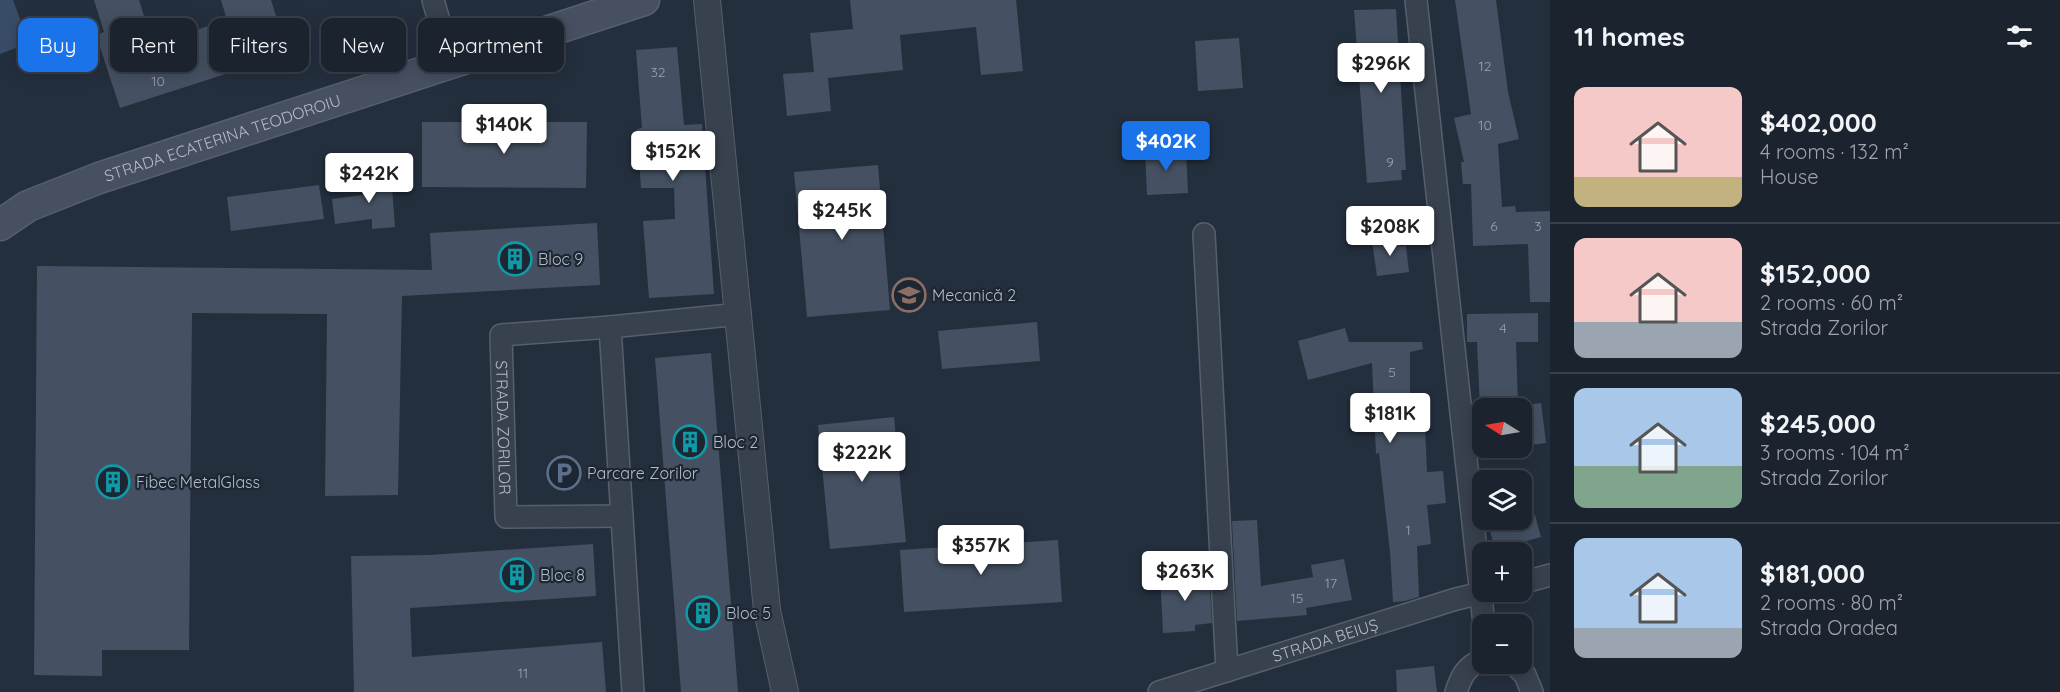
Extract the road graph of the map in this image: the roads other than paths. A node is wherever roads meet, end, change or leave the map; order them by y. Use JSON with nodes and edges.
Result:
{"nodes":[{"id":1,"x":433,"y":0,"type":"edge"},
{"id":2,"x":644,"y":0,"type":"edge"},
{"id":3,"x":706,"y":0,"type":"edge"},
{"id":4,"x":1416,"y":0,"type":"edge"},
{"id":5,"x":438,"y":18,"type":"edge"},
{"id":6,"x":564,"y":27,"type":"edge"},
{"id":7,"x":430,"y":72,"type":"edge"},
{"id":8,"x":0,"y":225,"type":"edge"},
{"id":9,"x":1204,"y":234,"type":"dead end"},
{"id":10,"x":740,"y":314,"type":"junction"},
{"id":11,"x":610,"y":327,"type":"junction"},
{"id":12,"x":622,"y":516,"type":"junction"},
{"id":13,"x":1479,"y":542,"type":"edge"},
{"id":14,"x":1550,"y":576,"type":"edge"},
{"id":15,"x":1532,"y":580,"type":"edge"},
{"id":16,"x":1472,"y":597,"type":"edge"},
{"id":17,"x":1472,"y":665,"type":"edge"},
{"id":18,"x":1227,"y":671,"type":"junction"},
{"id":19,"x":1524,"y":674,"type":"edge"},
{"id":20,"x":633,"y":692,"type":"edge"},
{"id":21,"x":785,"y":692,"type":"edge"},
{"id":22,"x":1159,"y":692,"type":"edge"},
{"id":23,"x":1456,"y":692,"type":"edge"},
{"id":24,"x":1532,"y":692,"type":"edge"}],
"edges":[{"from":1,"to":5,"type":"street"},
{"from":2,"to":6,"type":"main road","name":"STRADA ECATERINA TEODOROIU"},
{"from":3,"to":10,"type":"street"},
{"from":4,"to":13,"type":"street"},
{"from":7,"to":8,"type":"main road","name":"STRADA ECATERINA TEODOROIU"},
{"from":9,"to":18,"type":"street"},
{"from":10,"to":11,"type":"street","name":"STRADA ZORILOR"},
{"from":10,"to":21,"type":"street"},
{"from":11,"to":12,"type":"street"},
{"from":11,"to":12,"type":"street","name":"STRADA ZORILOR"},
{"from":12,"to":20,"type":"street"},
{"from":14,"to":15,"type":"street"},
{"from":16,"to":18,"type":"street","name":"STRADA BEIUȘ"},
{"from":17,"to":23,"type":"street"},
{"from":18,"to":22,"type":"street","name":"STRADA BEIUȘ"},
{"from":19,"to":24,"type":"street"}]}
